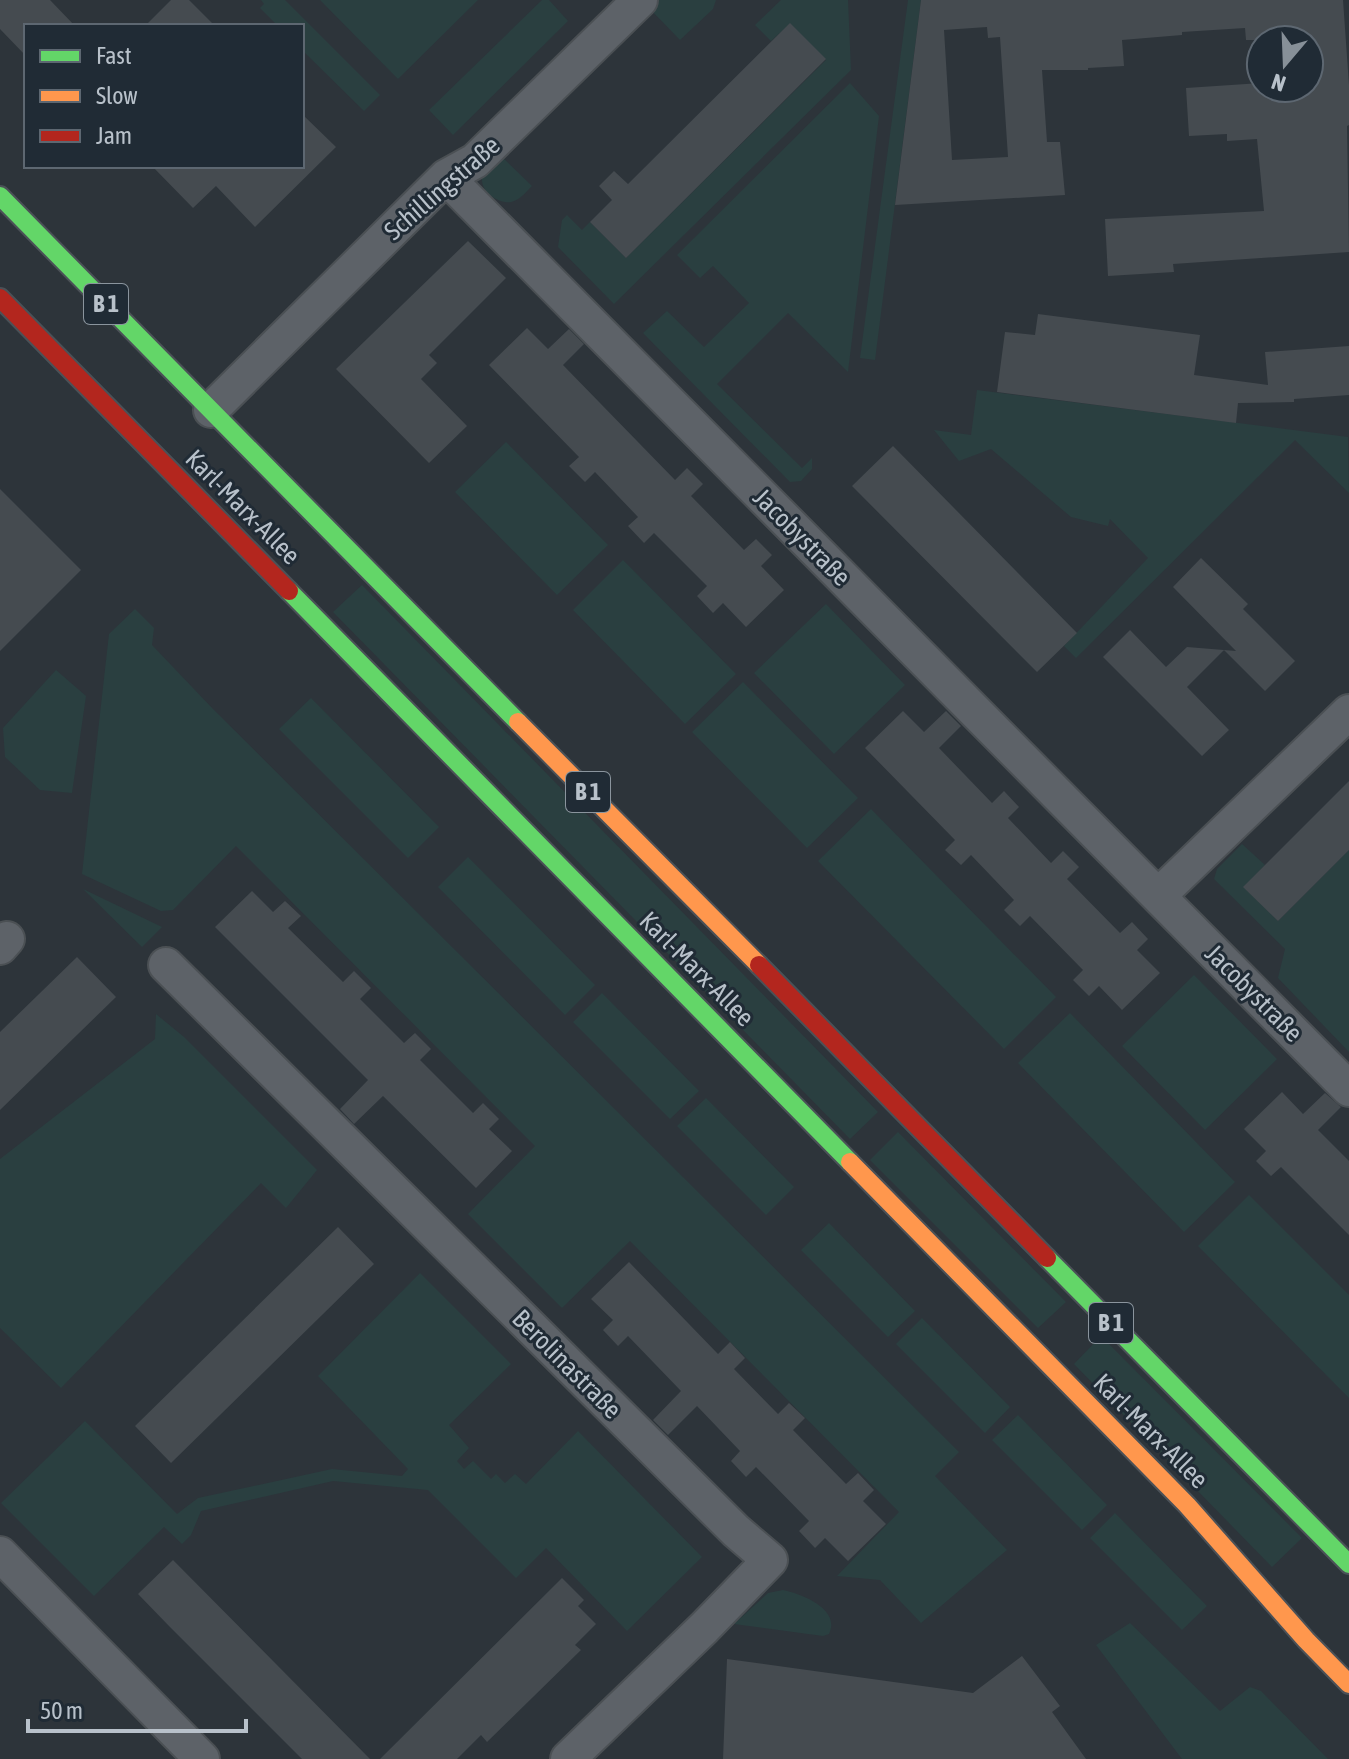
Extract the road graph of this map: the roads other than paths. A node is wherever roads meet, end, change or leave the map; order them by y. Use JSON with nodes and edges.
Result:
{"nodes":[{"id":1,"x":640,"y":0,"type":"edge"},
{"id":2,"x":446,"y":177,"type":"junction"},
{"id":3,"x":0,"y":196,"type":"edge"},
{"id":4,"x":0,"y":298,"type":"edge"},
{"id":5,"x":211,"y":410,"type":"junction"},
{"id":6,"x":1349,"y":712,"type":"edge"},
{"id":7,"x":1158,"y":896,"type":"junction"},
{"id":8,"x":166,"y":965,"type":"dead end"},
{"id":9,"x":1349,"y":1089,"type":"edge"},
{"id":10,"x":0,"y":1554,"type":"edge"},
{"id":11,"x":1349,"y":1564,"type":"edge"},
{"id":12,"x":1349,"y":1684,"type":"edge"},
{"id":13,"x":202,"y":1759,"type":"edge"},
{"id":14,"x":568,"y":1759,"type":"edge"}],
"edges":[{"from":1,"to":2,"type":"street","name":"Schillingstraße"},
{"from":2,"to":5,"type":"street","name":"Schillingstraße"},
{"from":2,"to":7,"type":"street","name":"Jacobystraße"},
{"from":3,"to":5,"type":"main road","name":"Karl-Marx-Allee","number":"B 1"},
{"from":4,"to":12,"type":"main road","name":"Karl-Marx-Allee"},
{"from":5,"to":11,"type":"main road","name":"Karl-Marx-Allee","number":"B 1"},
{"from":6,"to":7,"type":"street"},
{"from":7,"to":9,"type":"street","name":"Jacobystraße"},
{"from":8,"to":14,"type":"street","name":"Berolinastraße"},
{"from":10,"to":13,"type":"street"}]}
